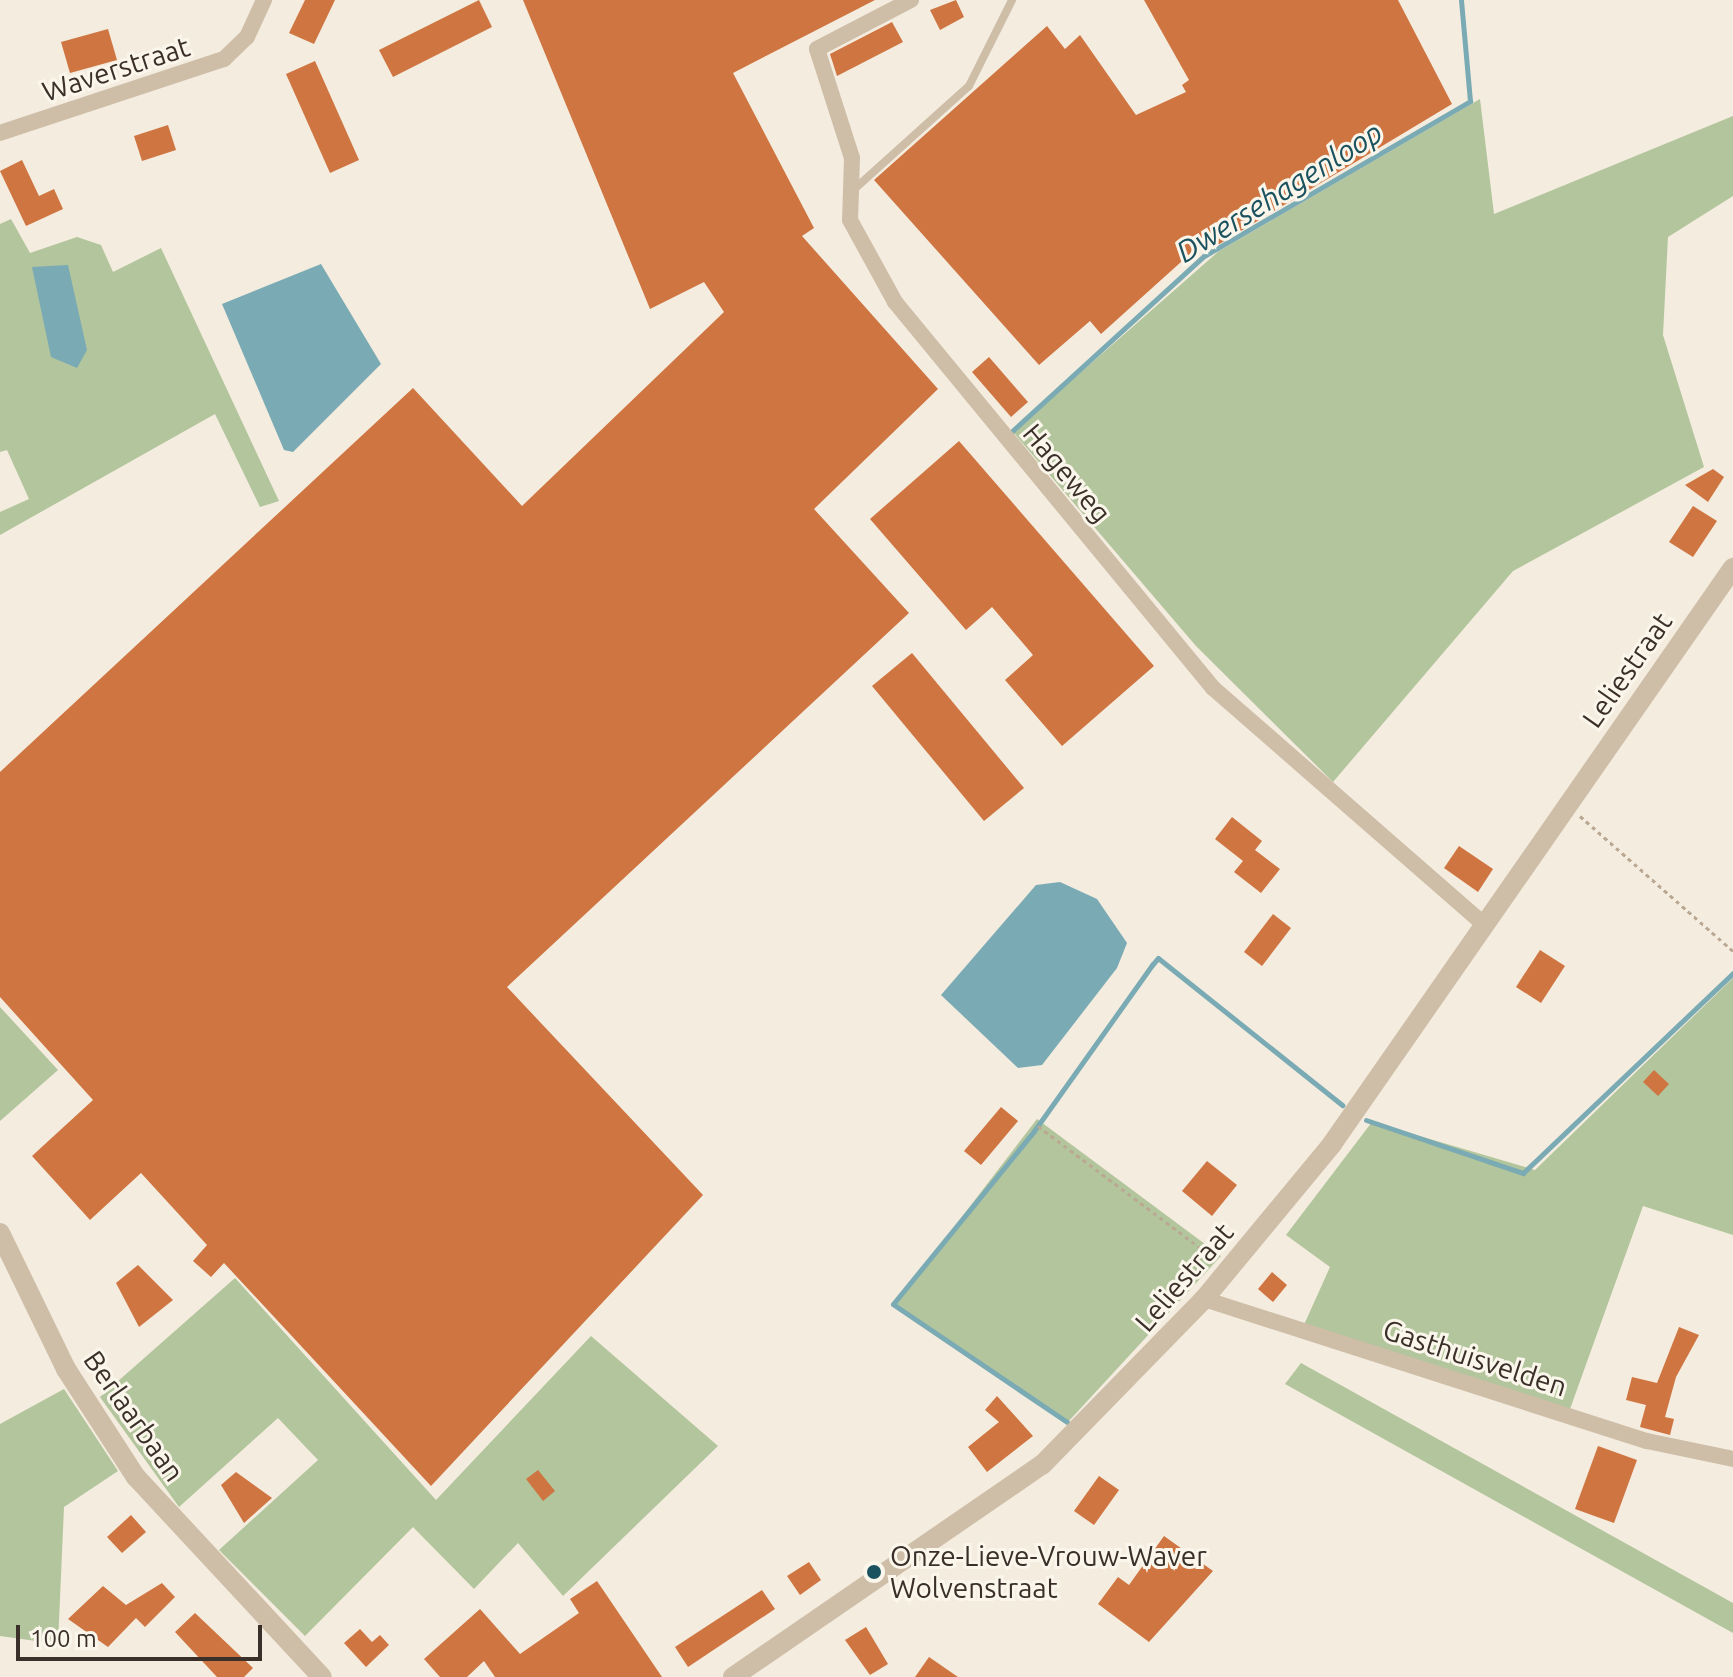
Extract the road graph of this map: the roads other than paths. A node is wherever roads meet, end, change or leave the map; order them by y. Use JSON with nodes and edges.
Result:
{"nodes":[{"id":1,"x":264,"y":0,"type":"edge"},
{"id":2,"x":911,"y":0,"type":"edge"},
{"id":3,"x":1012,"y":0,"type":"edge"},
{"id":4,"x":0,"y":133,"type":"edge"},
{"id":5,"x":847,"y":196,"type":"junction"},
{"id":6,"x":1733,"y":568,"type":"edge"},
{"id":7,"x":1484,"y":924,"type":"junction"},
{"id":8,"x":0,"y":1233,"type":"edge"},
{"id":9,"x":1204,"y":1299,"type":"junction"},
{"id":10,"x":1733,"y":1459,"type":"edge"},
{"id":11,"x":322,"y":1677,"type":"edge"},
{"id":12,"x":733,"y":1677,"type":"edge"}],
"edges":[{"from":1,"to":4,"type":"street","name":"Waverstraat"},
{"from":2,"to":5,"type":"street","name":"Hageweg"},
{"from":3,"to":5,"type":"lane"},
{"from":5,"to":7,"type":"street","name":"Hageweg"},
{"from":6,"to":7,"type":"street","name":"Leliestraat"},
{"from":7,"to":9,"type":"street","name":"Leliestraat"},
{"from":8,"to":11,"type":"street","name":"Berlaarbaan"},
{"from":9,"to":10,"type":"street","name":"Gasthuisvelden"},
{"from":9,"to":12,"type":"street","name":"Leliestraat"}]}
